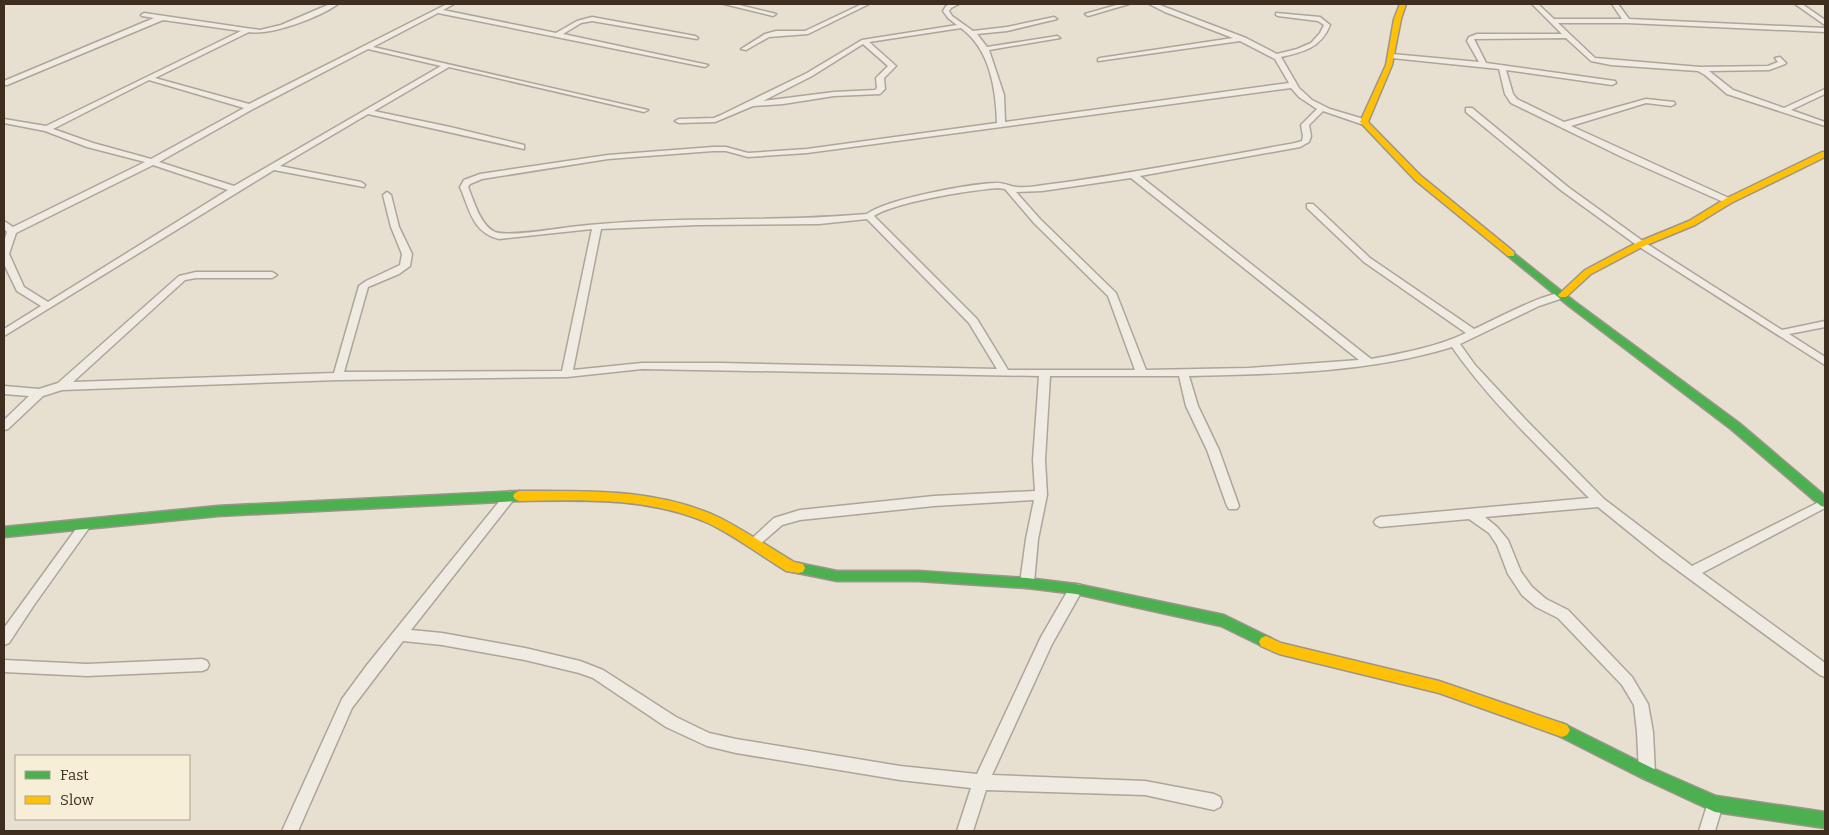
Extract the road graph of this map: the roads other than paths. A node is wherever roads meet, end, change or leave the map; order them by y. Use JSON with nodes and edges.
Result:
{"nodes":[{"id":1,"x":335,"y":4,"type":"edge"},
{"id":2,"x":451,"y":4,"type":"edge"},
{"id":3,"x":727,"y":4,"type":"edge"},
{"id":4,"x":866,"y":4,"type":"edge"},
{"id":5,"x":956,"y":4,"type":"edge"},
{"id":6,"x":1126,"y":4,"type":"edge"},
{"id":7,"x":1152,"y":4,"type":"edge"},
{"id":8,"x":1403,"y":4,"type":"edge"},
{"id":9,"x":1535,"y":4,"type":"edge"},
{"id":10,"x":1615,"y":4,"type":"edge"},
{"id":11,"x":1798,"y":4,"type":"edge"},
{"id":12,"x":437,"y":11,"type":"junction"},
{"id":13,"x":144,"y":14,"type":"dead end"},
{"id":14,"x":773,"y":14,"type":"dead end"},
{"id":15,"x":1088,"y":14,"type":"dead end"},
{"id":16,"x":1278,"y":14,"type":"dead end"},
{"id":17,"x":162,"y":18,"type":"junction"},
{"id":18,"x":1054,"y":19,"type":"dead end"},
{"id":19,"x":1553,"y":21,"type":"junction"},
{"id":20,"x":1627,"y":21,"type":"junction"},
{"id":21,"x":1825,"y":23,"type":"edge"},
{"id":22,"x":963,"y":26,"type":"junction"},
{"id":23,"x":249,"y":30,"type":"junction"},
{"id":24,"x":1825,"y":30,"type":"edge"},
{"id":25,"x":972,"y":33,"type":"junction"},
{"id":26,"x":558,"y":35,"type":"junction"},
{"id":27,"x":1567,"y":36,"type":"junction"},
{"id":28,"x":695,"y":38,"type":"dead end"},
{"id":29,"x":1057,"y":38,"type":"dead end"},
{"id":30,"x":1240,"y":39,"type":"junction"},
{"id":31,"x":864,"y":41,"type":"junction"},
{"id":32,"x":366,"y":47,"type":"junction"},
{"id":33,"x":744,"y":49,"type":"dead end"},
{"id":34,"x":985,"y":49,"type":"junction"},
{"id":35,"x":1275,"y":56,"type":"junction"},
{"id":36,"x":1392,"y":56,"type":"junction"},
{"id":37,"x":1778,"y":58,"type":"dead end"},
{"id":38,"x":1100,"y":60,"type":"dead end"},
{"id":39,"x":705,"y":64,"type":"dead end"},
{"id":40,"x":1484,"y":65,"type":"junction"},
{"id":41,"x":446,"y":66,"type":"junction"},
{"id":42,"x":1502,"y":68,"type":"junction"},
{"id":43,"x":1700,"y":69,"type":"junction"},
{"id":44,"x":148,"y":78,"type":"junction"},
{"id":45,"x":4,"y":83,"type":"edge"},
{"id":46,"x":1612,"y":83,"type":"dead end"},
{"id":47,"x":1294,"y":84,"type":"junction"},
{"id":48,"x":1825,"y":92,"type":"edge"},
{"id":49,"x":751,"y":104,"type":"junction"},
{"id":50,"x":1671,"y":104,"type":"dead end"},
{"id":51,"x":250,"y":107,"type":"junction"},
{"id":52,"x":1322,"y":108,"type":"junction"},
{"id":53,"x":644,"y":110,"type":"dead end"},
{"id":54,"x":1469,"y":110,"type":"dead end"},
{"id":55,"x":1786,"y":110,"type":"junction"},
{"id":56,"x":368,"y":112,"type":"junction"},
{"id":57,"x":4,"y":121,"type":"edge"},
{"id":58,"x":679,"y":121,"type":"dead end"},
{"id":59,"x":1364,"y":122,"type":"junction"},
{"id":60,"x":1001,"y":124,"type":"junction"},
{"id":61,"x":1825,"y":124,"type":"edge"},
{"id":62,"x":1564,"y":125,"type":"junction"},
{"id":63,"x":47,"y":129,"type":"junction"},
{"id":64,"x":521,"y":147,"type":"dead end"},
{"id":65,"x":1825,"y":154,"type":"edge"},
{"id":66,"x":152,"y":162,"type":"junction"},
{"id":67,"x":271,"y":167,"type":"junction"},
{"id":68,"x":1133,"y":175,"type":"junction"},
{"id":69,"x":361,"y":185,"type":"dead end"},
{"id":70,"x":235,"y":189,"type":"junction"},
{"id":71,"x":1009,"y":189,"type":"junction"},
{"id":72,"x":387,"y":195,"type":"dead end"},
{"id":73,"x":1728,"y":201,"type":"junction"},
{"id":74,"x":1310,"y":206,"type":"dead end"},
{"id":75,"x":869,"y":216,"type":"junction"},
{"id":76,"x":4,"y":224,"type":"edge"},
{"id":77,"x":597,"y":226,"type":"junction"},
{"id":78,"x":12,"y":231,"type":"junction"},
{"id":79,"x":1641,"y":244,"type":"junction"},
{"id":80,"x":272,"y":275,"type":"dead end"},
{"id":81,"x":1563,"y":295,"type":"junction"},
{"id":82,"x":48,"y":306,"type":"junction"},
{"id":83,"x":1825,"y":324,"type":"edge"},
{"id":84,"x":4,"y":333,"type":"edge"},
{"id":85,"x":1781,"y":333,"type":"junction"},
{"id":86,"x":1473,"y":334,"type":"junction"},
{"id":87,"x":1454,"y":343,"type":"junction"},
{"id":88,"x":1825,"y":362,"type":"edge"},
{"id":89,"x":1368,"y":363,"type":"junction"},
{"id":90,"x":1005,"y":372,"type":"junction"},
{"id":91,"x":1045,"y":372,"type":"junction"},
{"id":92,"x":1142,"y":373,"type":"junction"},
{"id":93,"x":1183,"y":373,"type":"junction"},
{"id":94,"x":567,"y":374,"type":"junction"},
{"id":95,"x":338,"y":376,"type":"junction"},
{"id":96,"x":62,"y":386,"type":"junction"},
{"id":97,"x":4,"y":390,"type":"edge"},
{"id":98,"x":39,"y":393,"type":"junction"},
{"id":99,"x":4,"y":426,"type":"edge"},
{"id":100,"x":1041,"y":495,"type":"junction"},
{"id":101,"x":510,"y":496,"type":"junction"},
{"id":102,"x":1600,"y":502,"type":"junction"},
{"id":103,"x":1825,"y":503,"type":"edge"},
{"id":104,"x":1233,"y":506,"type":"dead end"},
{"id":105,"x":1470,"y":513,"type":"junction"},
{"id":106,"x":1380,"y":522,"type":"dead end"},
{"id":107,"x":85,"y":525,"type":"junction"},
{"id":108,"x":4,"y":532,"type":"edge"},
{"id":109,"x":753,"y":543,"type":"junction"},
{"id":110,"x":1692,"y":572,"type":"junction"},
{"id":111,"x":1027,"y":583,"type":"junction"},
{"id":112,"x":1076,"y":589,"type":"junction"},
{"id":113,"x":400,"y":635,"type":"junction"},
{"id":114,"x":4,"y":639,"type":"edge"},
{"id":115,"x":202,"y":665,"type":"dead end"},
{"id":116,"x":4,"y":666,"type":"edge"},
{"id":117,"x":1825,"y":671,"type":"edge"},
{"id":118,"x":1647,"y":773,"type":"junction"},
{"id":119,"x":981,"y":782,"type":"junction"},
{"id":120,"x":1214,"y":802,"type":"dead end"},
{"id":121,"x":1715,"y":804,"type":"junction"},
{"id":122,"x":1825,"y":820,"type":"edge"},
{"id":123,"x":290,"y":831,"type":"edge"},
{"id":124,"x":965,"y":831,"type":"edge"},
{"id":125,"x":1708,"y":831,"type":"edge"}],
"edges":[{"from":1,"to":23,"type":"street"},
{"from":2,"to":12,"type":"street"},
{"from":3,"to":14,"type":"street"},
{"from":4,"to":33,"type":"street"},
{"from":5,"to":22,"type":"street"},
{"from":6,"to":15,"type":"street"},
{"from":7,"to":30,"type":"street"},
{"from":8,"to":36,"type":"street"},
{"from":9,"to":19,"type":"street"},
{"from":10,"to":20,"type":"street"},
{"from":11,"to":21,"type":"street"},
{"from":12,"to":26,"type":"street"},
{"from":12,"to":32,"type":"street"},
{"from":13,"to":17,"type":"street"},
{"from":16,"to":35,"type":"street"},
{"from":17,"to":23,"type":"street"},
{"from":17,"to":45,"type":"street"},
{"from":18,"to":25,"type":"street"},
{"from":19,"to":20,"type":"street"},
{"from":19,"to":27,"type":"street"},
{"from":20,"to":24,"type":"street"},
{"from":22,"to":25,"type":"street"},
{"from":22,"to":31,"type":"street"},
{"from":23,"to":44,"type":"street"},
{"from":25,"to":34,"type":"street"},
{"from":26,"to":28,"type":"street"},
{"from":26,"to":39,"type":"street"},
{"from":27,"to":40,"type":"street"},
{"from":27,"to":43,"type":"street"},
{"from":29,"to":34,"type":"street"},
{"from":30,"to":35,"type":"street"},
{"from":30,"to":38,"type":"street"},
{"from":31,"to":49,"type":"street"},
{"from":31,"to":49,"type":"street"},
{"from":32,"to":41,"type":"street"},
{"from":32,"to":51,"type":"street"},
{"from":34,"to":60,"type":"street"},
{"from":35,"to":47,"type":"street"},
{"from":36,"to":40,"type":"street"},
{"from":36,"to":59,"type":"street"},
{"from":37,"to":43,"type":"street"},
{"from":40,"to":42,"type":"street"},
{"from":41,"to":53,"type":"street"},
{"from":41,"to":56,"type":"street"},
{"from":42,"to":46,"type":"street"},
{"from":42,"to":62,"type":"street"},
{"from":43,"to":55,"type":"street"},
{"from":44,"to":51,"type":"street"},
{"from":44,"to":63,"type":"street"},
{"from":47,"to":52,"type":"street"},
{"from":47,"to":60,"type":"street"},
{"from":48,"to":55,"type":"street"},
{"from":49,"to":58,"type":"street"},
{"from":50,"to":62,"type":"street"},
{"from":51,"to":66,"type":"street"},
{"from":52,"to":59,"type":"street"},
{"from":52,"to":68,"type":"street"},
{"from":54,"to":79,"type":"street"},
{"from":55,"to":61,"type":"street"},
{"from":56,"to":64,"type":"street"},
{"from":56,"to":67,"type":"street"},
{"from":57,"to":63,"type":"street"},
{"from":59,"to":81,"type":"street"},
{"from":60,"to":77,"type":"street"},
{"from":62,"to":73,"type":"street"},
{"from":63,"to":66,"type":"street"},
{"from":65,"to":73,"type":"street"},
{"from":66,"to":70,"type":"street"},
{"from":66,"to":78,"type":"street"},
{"from":67,"to":69,"type":"street"},
{"from":67,"to":70,"type":"street"},
{"from":68,"to":71,"type":"street"},
{"from":68,"to":89,"type":"street"},
{"from":70,"to":82,"type":"street"},
{"from":71,"to":75,"type":"street"},
{"from":71,"to":92,"type":"street"},
{"from":72,"to":95,"type":"street"},
{"from":73,"to":79,"type":"street"},
{"from":74,"to":86,"type":"street"},
{"from":75,"to":77,"type":"street"},
{"from":75,"to":90,"type":"street"},
{"from":76,"to":78,"type":"street"},
{"from":77,"to":94,"type":"street"},
{"from":78,"to":82,"type":"street"},
{"from":79,"to":81,"type":"street"},
{"from":79,"to":85,"type":"street"},
{"from":80,"to":96,"type":"street"},
{"from":81,"to":86,"type":"street"},
{"from":81,"to":103,"type":"street"},
{"from":82,"to":84,"type":"street"},
{"from":83,"to":85,"type":"street"},
{"from":85,"to":88,"type":"street"},
{"from":86,"to":87,"type":"street"},
{"from":87,"to":89,"type":"street"},
{"from":87,"to":102,"type":"street"},
{"from":89,"to":93,"type":"street"},
{"from":90,"to":91,"type":"street"},
{"from":90,"to":94,"type":"street"},
{"from":91,"to":92,"type":"street"},
{"from":91,"to":100,"type":"street"},
{"from":92,"to":93,"type":"street"},
{"from":93,"to":104,"type":"street"},
{"from":94,"to":95,"type":"street"},
{"from":95,"to":96,"type":"street"},
{"from":96,"to":98,"type":"street"},
{"from":97,"to":98,"type":"street"},
{"from":98,"to":99,"type":"street"},
{"from":100,"to":109,"type":"street"},
{"from":100,"to":111,"type":"street"},
{"from":101,"to":107,"type":"street"},
{"from":101,"to":109,"type":"street"},
{"from":101,"to":113,"type":"street"},
{"from":102,"to":105,"type":"street"},
{"from":102,"to":110,"type":"street"},
{"from":103,"to":110,"type":"street"},
{"from":105,"to":106,"type":"street"},
{"from":105,"to":118,"type":"street"},
{"from":107,"to":108,"type":"street"},
{"from":107,"to":114,"type":"street"},
{"from":109,"to":111,"type":"street"},
{"from":110,"to":117,"type":"street"},
{"from":111,"to":112,"type":"street"},
{"from":112,"to":118,"type":"street"},
{"from":112,"to":119,"type":"street"},
{"from":113,"to":119,"type":"street"},
{"from":113,"to":123,"type":"street"},
{"from":115,"to":116,"type":"street"},
{"from":118,"to":121,"type":"street"},
{"from":119,"to":120,"type":"street"},
{"from":119,"to":124,"type":"street"},
{"from":121,"to":122,"type":"street"},
{"from":121,"to":125,"type":"street"}]}
